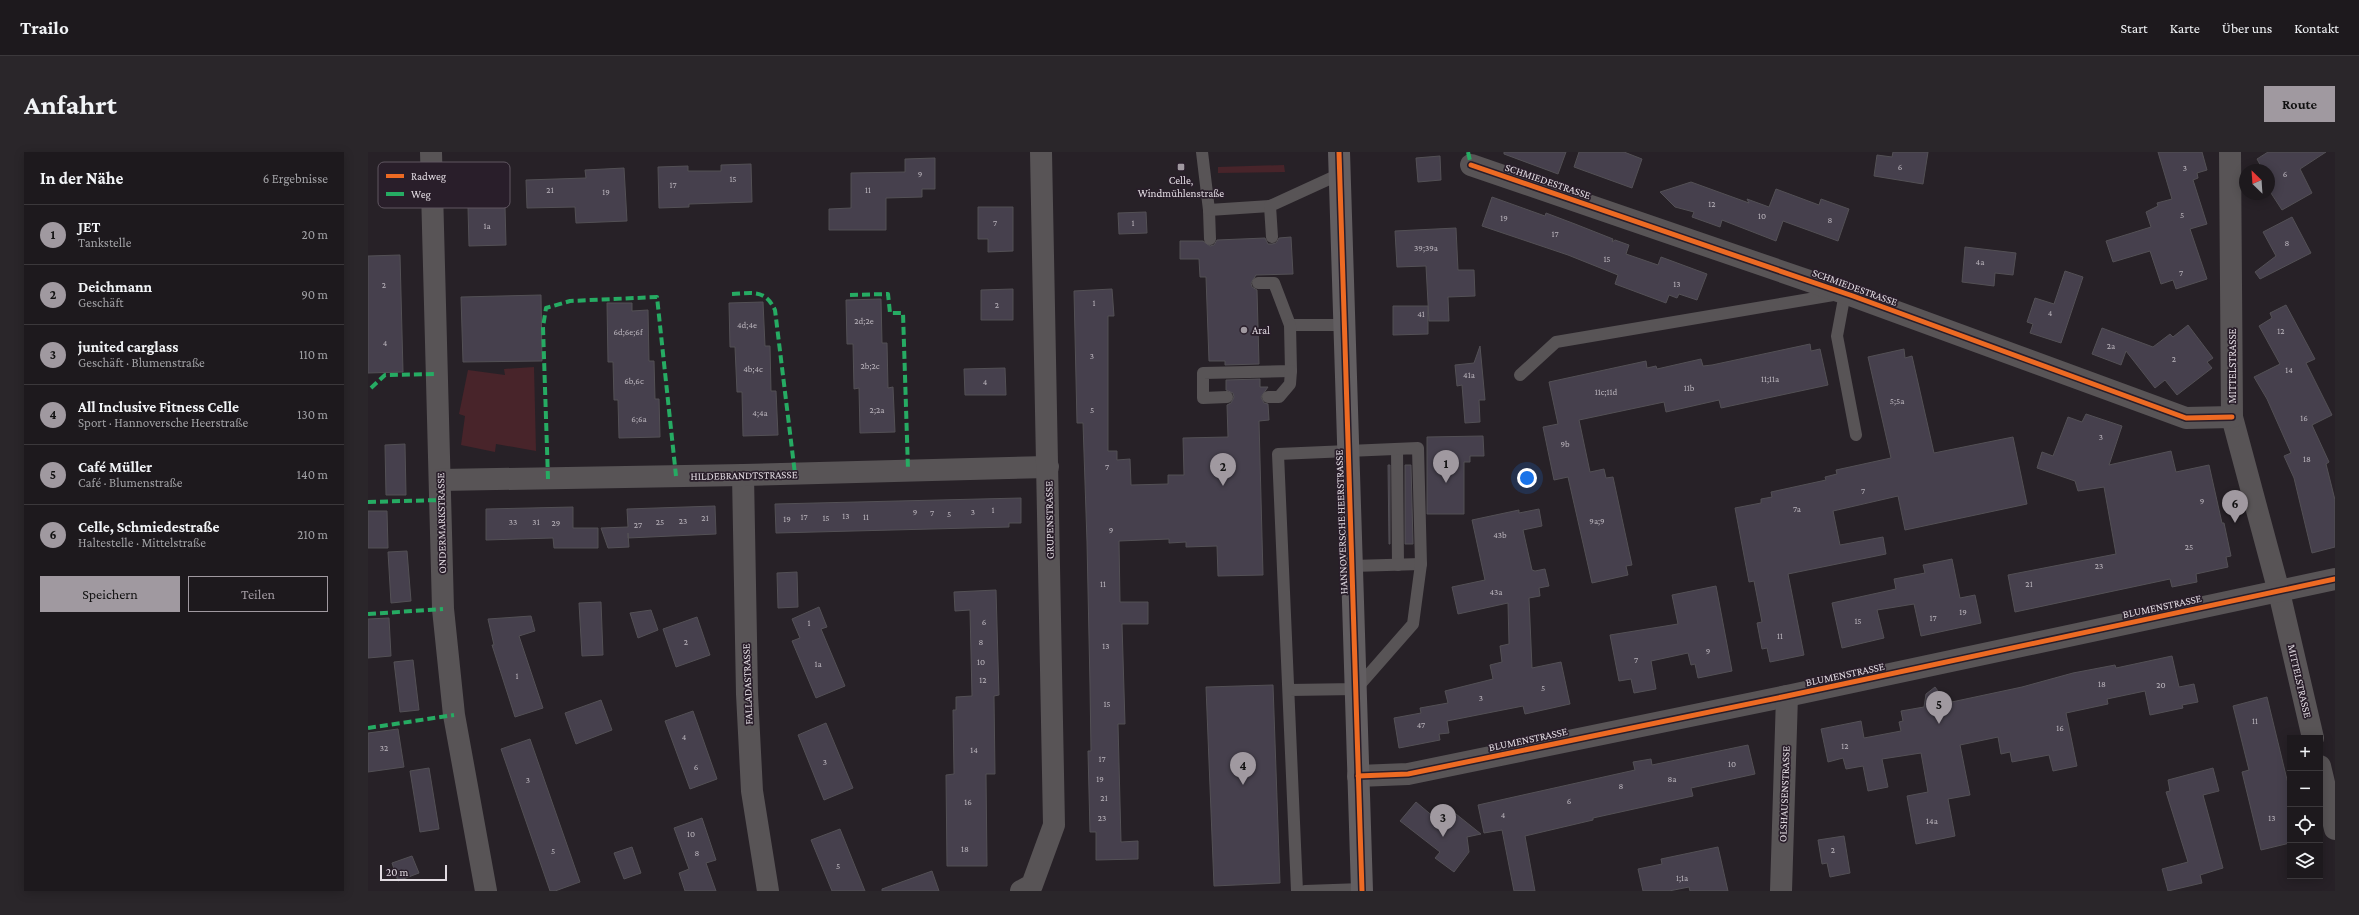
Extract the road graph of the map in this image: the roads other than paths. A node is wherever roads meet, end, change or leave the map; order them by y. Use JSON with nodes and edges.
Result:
{"nodes":[{"id":1,"x":431,"y":152,"type":"edge"},
{"id":2,"x":1041,"y":152,"type":"edge"},
{"id":3,"x":1202,"y":152,"type":"edge"},
{"id":4,"x":1339,"y":152,"type":"edge"},
{"id":5,"x":2230,"y":152,"type":"edge"},
{"id":6,"x":431,"y":162,"type":"edge"},
{"id":7,"x":1471,"y":165,"type":"dead end"},
{"id":8,"x":1340,"y":174,"type":"junction"},
{"id":9,"x":1270,"y":206,"type":"junction"},
{"id":10,"x":433,"y":208,"type":"edge"},
{"id":11,"x":1209,"y":210,"type":"junction"},
{"id":12,"x":1272,"y":237,"type":"dead end"},
{"id":13,"x":1210,"y":239,"type":"dead end"},
{"id":14,"x":1258,"y":283,"type":"dead end"},
{"id":15,"x":1844,"y":293,"type":"junction"},
{"id":16,"x":1290,"y":325,"type":"junction"},
{"id":17,"x":1344,"y":325,"type":"junction"},
{"id":18,"x":1291,"y":371,"type":"junction"},
{"id":19,"x":1520,"y":375,"type":"dead end"},
{"id":20,"x":1227,"y":397,"type":"dead end"},
{"id":21,"x":1268,"y":397,"type":"dead end"},
{"id":22,"x":2232,"y":417,"type":"junction"},
{"id":23,"x":1856,"y":435,"type":"dead end"},
{"id":24,"x":1397,"y":449,"type":"junction"},
{"id":25,"x":1348,"y":450,"type":"junction"},
{"id":26,"x":1048,"y":466,"type":"junction"},
{"id":27,"x":743,"y":475,"type":"junction"},
{"id":28,"x":440,"y":480,"type":"junction"},
{"id":29,"x":1421,"y":564,"type":"junction"},
{"id":30,"x":1398,"y":565,"type":"junction"},
{"id":31,"x":1352,"y":566,"type":"junction"},
{"id":32,"x":2335,"y":579,"type":"edge"},
{"id":33,"x":2279,"y":592,"type":"junction"},
{"id":34,"x":1356,"y":689,"type":"junction"},
{"id":35,"x":1289,"y":690,"type":"junction"},
{"id":36,"x":1787,"y":696,"type":"junction"},
{"id":37,"x":2312,"y":735,"type":"edge"},
{"id":38,"x":2321,"y":771,"type":"edge"},
{"id":39,"x":1358,"y":776,"type":"junction"},
{"id":40,"x":2335,"y":829,"type":"edge"},
{"id":41,"x":1026,"y":888,"type":"edge"},
{"id":42,"x":1362,"y":890,"type":"edge"},
{"id":43,"x":486,"y":891,"type":"edge"},
{"id":44,"x":768,"y":891,"type":"edge"},
{"id":45,"x":1297,"y":891,"type":"edge"},
{"id":46,"x":1304,"y":891,"type":"edge"},
{"id":47,"x":1781,"y":891,"type":"edge"}],
"edges":[{"from":1,"to":6,"type":"street","name":"ONDERMARKSTRASSE"},
{"from":2,"to":26,"type":"street","name":"GRUPENSTRASSE"},
{"from":3,"to":11,"type":"lane"},
{"from":4,"to":8,"type":"main road","name":"HANNOVERSCHE HEERSTRASSE"},
{"from":5,"to":22,"type":"street","name":"MITTELSTRASSE"},
{"from":7,"to":15,"type":"street","name":"SCHMIEDESTRASSE"},
{"from":8,"to":9,"type":"lane"},
{"from":8,"to":17,"type":"main road","name":"HANNOVERSCHE HEERSTRASSE"},
{"from":9,"to":11,"type":"lane"},
{"from":9,"to":12,"type":"lane"},
{"from":10,"to":28,"type":"street","name":"ONDERMARKSTRASSE"},
{"from":11,"to":13,"type":"lane"},
{"from":14,"to":16,"type":"lane"},
{"from":15,"to":19,"type":"lane","name":"SCHMIEDESTRASSE"},
{"from":15,"to":22,"type":"street","name":"SCHMIEDESTRASSE"},
{"from":15,"to":23,"type":"lane","name":"SCHMIEDESTRASSE"},
{"from":16,"to":17,"type":"lane"},
{"from":16,"to":18,"type":"lane"},
{"from":17,"to":25,"type":"main road","name":"HANNOVERSCHE HEERSTRASSE"},
{"from":18,"to":20,"type":"lane"},
{"from":18,"to":21,"type":"lane"},
{"from":22,"to":33,"type":"street","name":"MITTELSTRASSE"},
{"from":24,"to":25,"type":"lane"},
{"from":24,"to":29,"type":"lane"},
{"from":24,"to":30,"type":"lane"},
{"from":25,"to":31,"type":"main road","name":"HANNOVERSCHE HEERSTRASSE"},
{"from":25,"to":35,"type":"lane"},
{"from":26,"to":27,"type":"street","name":"HILDEBRANDTSTRASSE"},
{"from":26,"to":41,"type":"street","name":"GRUPENSTRASSE"},
{"from":27,"to":28,"type":"street","name":"HILDEBRANDTSTRASSE"},
{"from":27,"to":44,"type":"street","name":"FALLADASTRASSE"},
{"from":28,"to":43,"type":"street","name":"ONDERMARKSTRASSE"},
{"from":29,"to":30,"type":"lane"},
{"from":29,"to":34,"type":"lane"},
{"from":30,"to":31,"type":"lane"},
{"from":31,"to":34,"type":"main road","name":"HANNOVERSCHE HEERSTRASSE"},
{"from":32,"to":33,"type":"street","name":"BLUMENSTRASSE"},
{"from":33,"to":36,"type":"street","name":"BLUMENSTRASSE"},
{"from":33,"to":37,"type":"street","name":"MITTELSTRASSE"},
{"from":34,"to":35,"type":"lane"},
{"from":34,"to":39,"type":"main road","name":"HANNOVERSCHE HEERSTRASSE"},
{"from":35,"to":45,"type":"lane"},
{"from":36,"to":39,"type":"street","name":"BLUMENSTRASSE"},
{"from":36,"to":47,"type":"street","name":"OLSHAUSENSTRASSE"},
{"from":38,"to":40,"type":"street"},
{"from":39,"to":42,"type":"main road","name":"HANNOVERSCHE HEERSTRASSE"},
{"from":42,"to":46,"type":"lane"}]}
